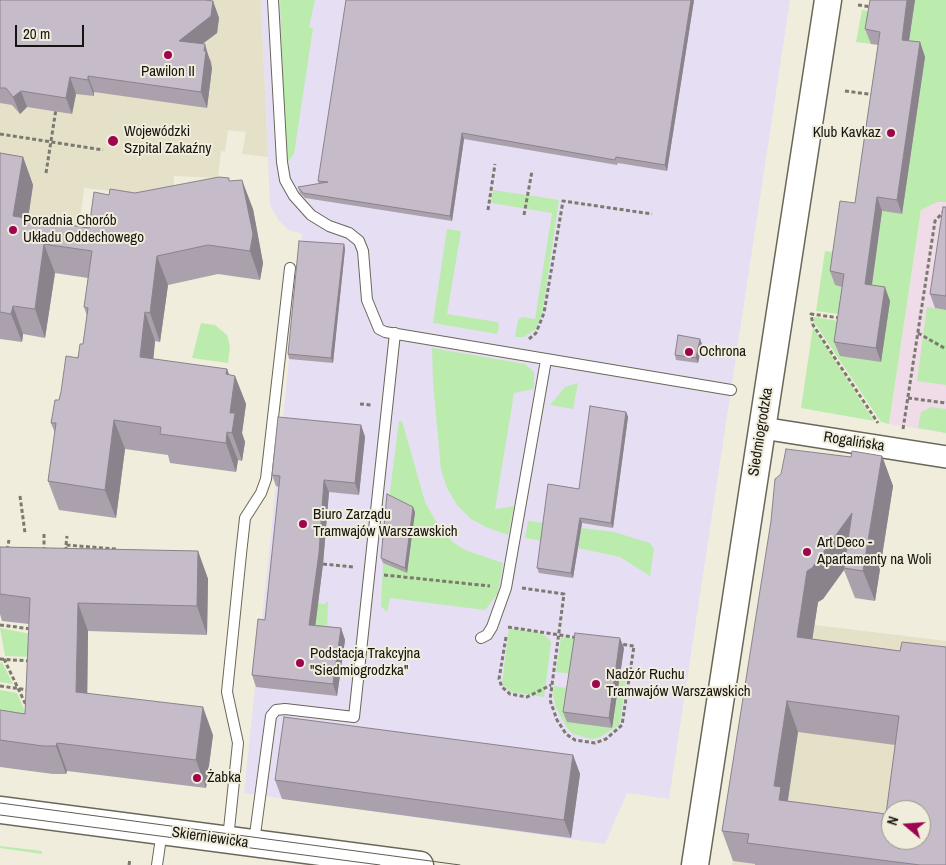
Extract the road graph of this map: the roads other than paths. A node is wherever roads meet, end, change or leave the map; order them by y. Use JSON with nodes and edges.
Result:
{"nodes":[{"id":1,"x":273,"y":0,"type":"edge"},
{"id":2,"x":828,"y":0,"type":"edge"},
{"id":3,"x":290,"y":268,"type":"dead end"},
{"id":4,"x":395,"y":334,"type":"junction"},
{"id":5,"x":546,"y":360,"type":"junction"},
{"id":6,"x":731,"y":390,"type":"dead end"},
{"id":7,"x":762,"y":428,"type":"junction"},
{"id":8,"x":946,"y":457,"type":"edge"},
{"id":9,"x":481,"y":638,"type":"dead end"},
{"id":10,"x":0,"y":810,"type":"edge"},
{"id":11,"x":162,"y":831,"type":"junction"},
{"id":12,"x":227,"y":840,"type":"junction"},
{"id":13,"x":254,"y":843,"type":"junction"},
{"id":14,"x":157,"y":865,"type":"edge"},
{"id":15,"x":420,"y":865,"type":"edge"},
{"id":16,"x":695,"y":865,"type":"edge"}],
"edges":[{"from":1,"to":4,"type":"lane"},
{"from":2,"to":7,"type":"street","name":"Siedmiogrodzka"},
{"from":3,"to":12,"type":"lane"},
{"from":4,"to":5,"type":"lane"},
{"from":4,"to":13,"type":"lane"},
{"from":5,"to":6,"type":"lane"},
{"from":5,"to":9,"type":"lane"},
{"from":7,"to":8,"type":"street","name":"Rogalińska"},
{"from":7,"to":16,"type":"street","name":"Siedmiogrodzka"},
{"from":10,"to":11,"type":"street","name":"Skierniewicka"},
{"from":11,"to":12,"type":"street","name":"Skierniewicka"},
{"from":11,"to":14,"type":"lane"},
{"from":12,"to":13,"type":"street","name":"Skierniewicka"},
{"from":13,"to":15,"type":"street","name":"Skierniewicka"}]}
